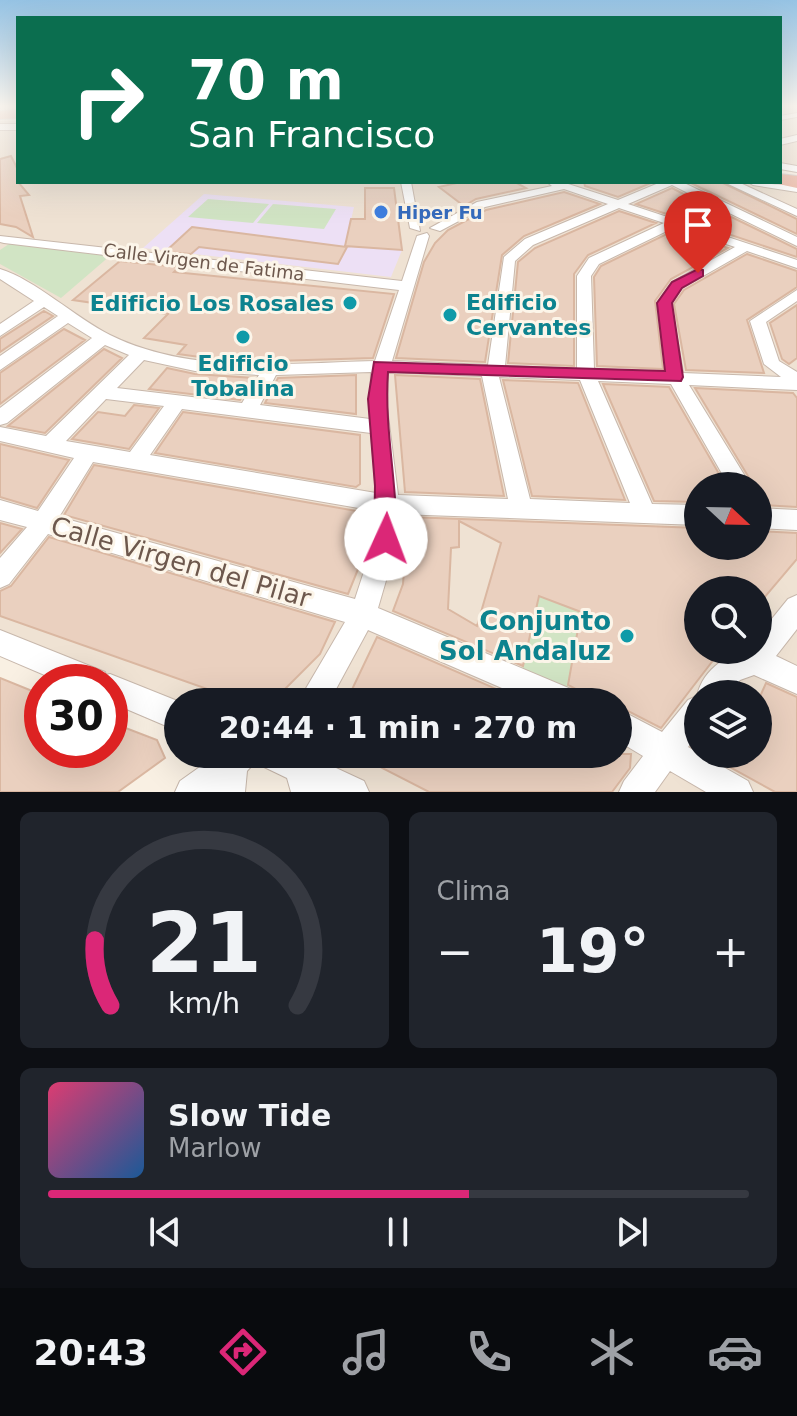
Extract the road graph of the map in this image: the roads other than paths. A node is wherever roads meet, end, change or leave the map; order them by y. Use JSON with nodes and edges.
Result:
{"nodes":[{"id":1,"x":407,"y":184,"type":"edge"},
{"id":2,"x":557,"y":184,"type":"edge"},
{"id":3,"x":667,"y":184,"type":"edge"},
{"id":4,"x":676,"y":184,"type":"edge"},
{"id":5,"x":733,"y":184,"type":"edge"},
{"id":6,"x":717,"y":203,"type":"junction"},
{"id":7,"x":618,"y":204,"type":"junction"},
{"id":8,"x":797,"y":213,"type":"edge"},
{"id":9,"x":682,"y":220,"type":"junction"},
{"id":10,"x":425,"y":231,"type":"junction"},
{"id":11,"x":1,"y":238,"type":"edge"},
{"id":12,"x":797,"y":242,"type":"edge"},
{"id":13,"x":745,"y":247,"type":"junction"},
{"id":14,"x":797,"y":264,"type":"edge"},
{"id":15,"x":1,"y":274,"type":"edge"},
{"id":16,"x":404,"y":286,"type":"junction"},
{"id":17,"x":797,"y":294,"type":"edge"},
{"id":18,"x":44,"y":301,"type":"junction"},
{"id":19,"x":68,"y":316,"type":"junction"},
{"id":20,"x":0,"y":331,"type":"edge"},
{"id":21,"x":103,"y":338,"type":"junction"},
{"id":22,"x":140,"y":354,"type":"junction"},
{"id":23,"x":0,"y":364,"type":"edge"},
{"id":24,"x":380,"y":366,"type":"junction"},
{"id":25,"x":271,"y":369,"type":"junction"},
{"id":26,"x":493,"y":371,"type":"junction"},
{"id":27,"x":586,"y":374,"type":"junction"},
{"id":28,"x":675,"y":377,"type":"junction"},
{"id":29,"x":797,"y":378,"type":"edge"},
{"id":30,"x":102,"y":392,"type":"junction"},
{"id":31,"x":176,"y":403,"type":"junction"},
{"id":32,"x":247,"y":411,"type":"junction"},
{"id":33,"x":0,"y":418,"type":"edge"},
{"id":34,"x":379,"y":427,"type":"junction"},
{"id":35,"x":0,"y":434,"type":"edge"},
{"id":36,"x":50,"y":445,"type":"junction"},
{"id":37,"x":88,"y":453,"type":"junction"},
{"id":38,"x":135,"y":461,"type":"junction"},
{"id":39,"x":732,"y":472,"type":"edge"},
{"id":40,"x":387,"y":504,"type":"junction"},
{"id":41,"x":521,"y":508,"type":"junction"},
{"id":42,"x":0,"y":510,"type":"edge"},
{"id":43,"x":645,"y":512,"type":"junction"},
{"id":44,"x":684,"y":514,"type":"edge"},
{"id":45,"x":772,"y":518,"type":"edge"},
{"id":46,"x":797,"y":520,"type":"edge"},
{"id":47,"x":43,"y":522,"type":"junction"},
{"id":48,"x":0,"y":576,"type":"edge"},
{"id":49,"x":797,"y":608,"type":"edge"},
{"id":50,"x":362,"y":614,"type":"junction"},
{"id":51,"x":772,"y":640,"type":"edge"},
{"id":52,"x":0,"y":643,"type":"edge"},
{"id":53,"x":51,"y":664,"type":"edge"},
{"id":54,"x":746,"y":664,"type":"edge"},
{"id":55,"x":762,"y":664,"type":"edge"},
{"id":56,"x":722,"y":680,"type":"edge"},
{"id":57,"x":797,"y":680,"type":"edge"},
{"id":58,"x":322,"y":688,"type":"edge"},
{"id":59,"x":535,"y":688,"type":"edge"},
{"id":60,"x":128,"y":695,"type":"edge"},
{"id":61,"x":164,"y":710,"type":"edge"},
{"id":62,"x":684,"y":727,"type":"edge"},
{"id":63,"x":632,"y":732,"type":"edge"},
{"id":64,"x":664,"y":751,"type":"junction"},
{"id":65,"x":235,"y":770,"type":"edge"},
{"id":66,"x":304,"y":779,"type":"edge"},
{"id":67,"x":191,"y":792,"type":"edge"},
{"id":68,"x":353,"y":792,"type":"edge"},
{"id":69,"x":635,"y":792,"type":"edge"},
{"id":70,"x":737,"y":792,"type":"edge"}],
"edges":[{"from":1,"to":10,"type":"street"},
{"from":2,"to":7,"type":"street"},
{"from":2,"to":10,"type":"street"},
{"from":3,"to":7,"type":"street"},
{"from":4,"to":6,"type":"street"},
{"from":5,"to":8,"type":"street"},
{"from":6,"to":9,"type":"street"},
{"from":6,"to":12,"type":"street"},
{"from":7,"to":9,"type":"street"},
{"from":7,"to":26,"type":"street"},
{"from":9,"to":13,"type":"street"},
{"from":9,"to":27,"type":"street"},
{"from":10,"to":16,"type":"street"},
{"from":11,"to":16,"type":"street","name":"Calle Virgen de Fatima"},
{"from":13,"to":14,"type":"street"},
{"from":13,"to":28,"type":"street"},
{"from":15,"to":18,"type":"street"},
{"from":16,"to":24,"type":"street"},
{"from":17,"to":29,"type":"street"},
{"from":18,"to":19,"type":"street"},
{"from":18,"to":20,"type":"street"},
{"from":19,"to":21,"type":"street"},
{"from":19,"to":23,"type":"street"},
{"from":21,"to":22,"type":"street"},
{"from":21,"to":33,"type":"street"},
{"from":22,"to":25,"type":"street"},
{"from":22,"to":30,"type":"street"},
{"from":24,"to":25,"type":"street"},
{"from":24,"to":26,"type":"street"},
{"from":24,"to":34,"type":"street"},
{"from":25,"to":32,"type":"street"},
{"from":26,"to":27,"type":"street"},
{"from":26,"to":41,"type":"street"},
{"from":27,"to":28,"type":"street"},
{"from":27,"to":43,"type":"street"},
{"from":28,"to":29,"type":"street"},
{"from":28,"to":39,"type":"street"},
{"from":30,"to":31,"type":"street"},
{"from":30,"to":36,"type":"street"},
{"from":31,"to":32,"type":"street"},
{"from":31,"to":38,"type":"street"},
{"from":32,"to":34,"type":"street"},
{"from":34,"to":40,"type":"street"},
{"from":35,"to":36,"type":"street"},
{"from":36,"to":37,"type":"street"},
{"from":37,"to":38,"type":"street"},
{"from":37,"to":47,"type":"street"},
{"from":38,"to":40,"type":"street"},
{"from":40,"to":41,"type":"street"},
{"from":40,"to":50,"type":"street"},
{"from":41,"to":43,"type":"street"},
{"from":42,"to":47,"type":"street","name":"Calle Virgen del Pilar"},
{"from":43,"to":44,"type":"street"},
{"from":45,"to":46,"type":"street"},
{"from":47,"to":48,"type":"street"},
{"from":47,"to":50,"type":"street","name":"Calle Virgen del Pilar"},
{"from":49,"to":51,"type":"street"},
{"from":50,"to":58,"type":"street"},
{"from":50,"to":59,"type":"street","name":"Calle Virgen del Pilar"},
{"from":52,"to":53,"type":"street"},
{"from":54,"to":56,"type":"street"},
{"from":55,"to":57,"type":"street"},
{"from":60,"to":61,"type":"street"},
{"from":62,"to":64,"type":"street"},
{"from":63,"to":64,"type":"street"},
{"from":64,"to":69,"type":"street"},
{"from":64,"to":70,"type":"street"},
{"from":65,"to":67,"type":"street"},
{"from":66,"to":68,"type":"street"}]}
